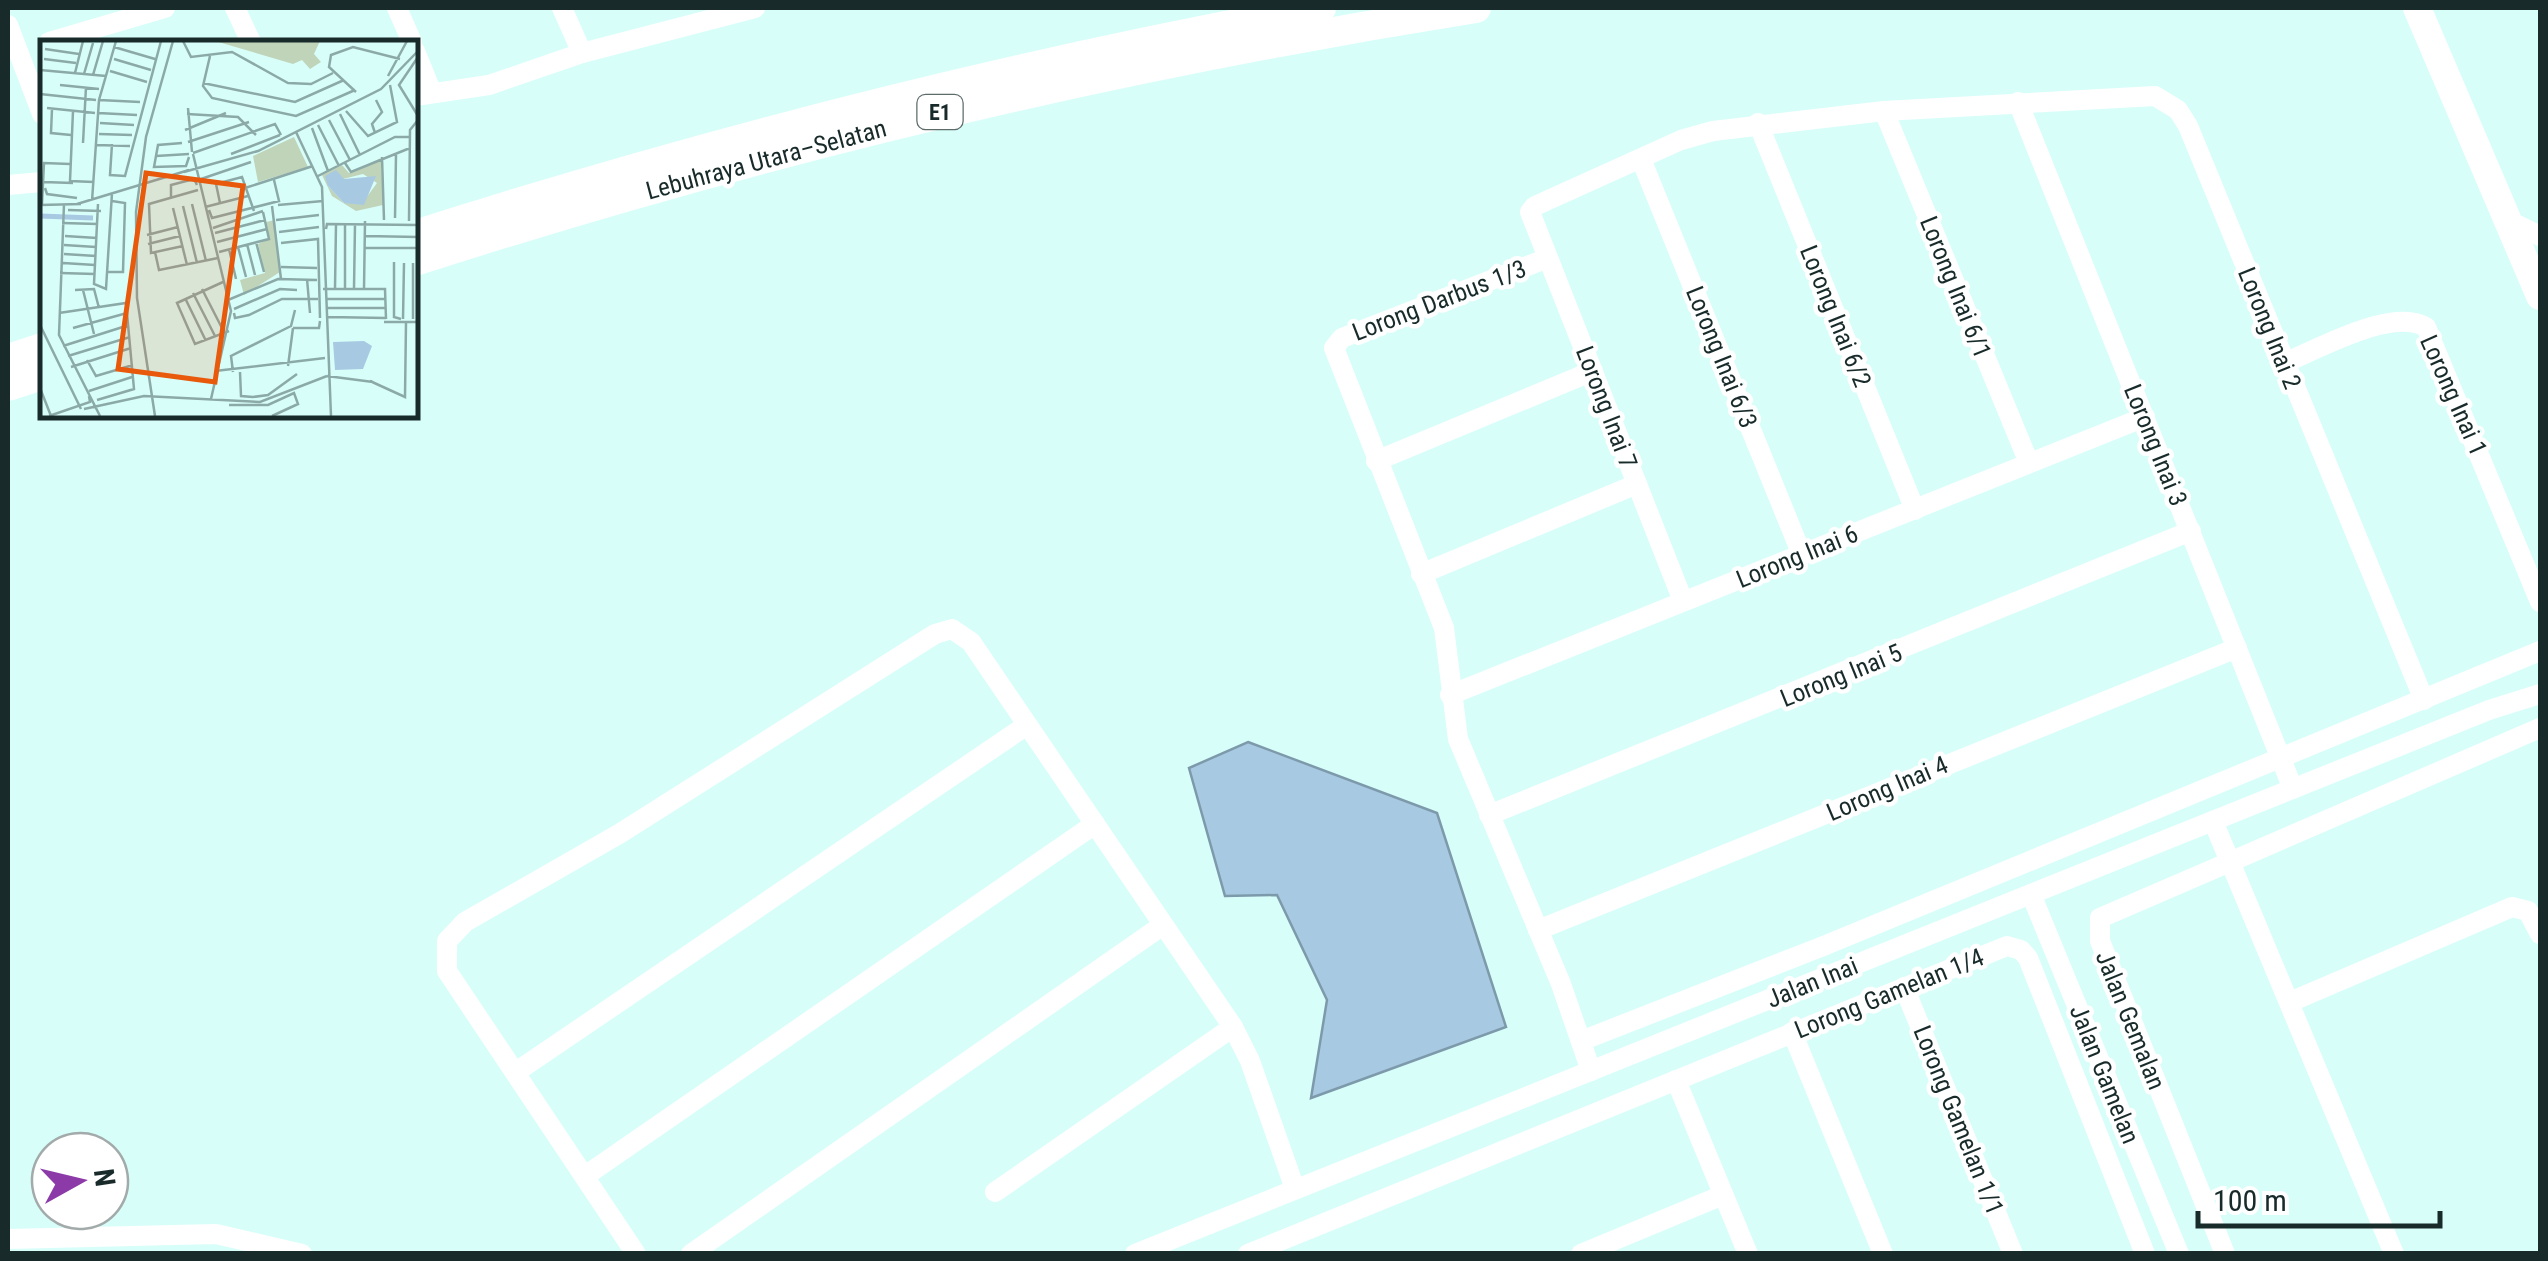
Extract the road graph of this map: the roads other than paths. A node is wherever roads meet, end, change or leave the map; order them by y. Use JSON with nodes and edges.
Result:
{"nodes":[{"id":1,"x":165,"y":8,"type":"edge"},
{"id":2,"x":235,"y":8,"type":"edge"},
{"id":3,"x":398,"y":8,"type":"edge"},
{"id":4,"x":562,"y":8,"type":"edge"},
{"id":5,"x":755,"y":8,"type":"edge"},
{"id":6,"x":1320,"y":8,"type":"edge"},
{"id":7,"x":1476,"y":8,"type":"edge"},
{"id":8,"x":2416,"y":10,"type":"edge"},
{"id":9,"x":728,"y":11,"type":"edge"},
{"id":10,"x":8,"y":25,"type":"edge"},
{"id":11,"x":59,"y":40,"type":"edge"},
{"id":12,"x":250,"y":40,"type":"edge"},
{"id":13,"x":411,"y":40,"type":"edge"},
{"id":14,"x":40,"y":46,"type":"edge"},
{"id":15,"x":19,"y":52,"type":"junction"},
{"id":16,"x":582,"y":54,"type":"junction"},
{"id":17,"x":418,"y":65,"type":"edge"},
{"id":18,"x":424,"y":94,"type":"edge"},
{"id":19,"x":2018,"y":102,"type":"junction"},
{"id":20,"x":40,"y":109,"type":"edge"},
{"id":21,"x":1884,"y":111,"type":"junction"},
{"id":22,"x":1758,"y":124,"type":"junction"},
{"id":23,"x":1641,"y":159,"type":"junction"},
{"id":24,"x":40,"y":182,"type":"edge"},
{"id":25,"x":8,"y":185,"type":"edge"},
{"id":26,"x":1530,"y":212,"type":"joint"},
{"id":27,"x":2507,"y":220,"type":"junction"},
{"id":28,"x":418,"y":234,"type":"edge"},
{"id":29,"x":2540,"y":236,"type":"edge"},
{"id":30,"x":1548,"y":258,"type":"junction"},
{"id":31,"x":418,"y":260,"type":"edge"},
{"id":32,"x":2540,"y":296,"type":"edge"},
{"id":33,"x":40,"y":349,"type":"edge"},
{"id":34,"x":8,"y":359,"type":"edge"},
{"id":35,"x":2284,"y":363,"type":"junction"},
{"id":36,"x":1593,"y":371,"type":"junction"},
{"id":37,"x":40,"y":376,"type":"edge"},
{"id":38,"x":8,"y":386,"type":"edge"},
{"id":39,"x":2144,"y":417,"type":"junction"},
{"id":40,"x":1376,"y":461,"type":"junction"},
{"id":41,"x":2029,"y":463,"type":"junction"},
{"id":42,"x":1637,"y":484,"type":"junction"},
{"id":43,"x":1915,"y":510,"type":"junction"},
{"id":44,"x":2191,"y":531,"type":"junction"},
{"id":45,"x":1802,"y":554,"type":"junction"},
{"id":46,"x":1421,"y":574,"type":"junction"},
{"id":47,"x":1683,"y":602,"type":"junction"},
{"id":48,"x":2540,"y":602,"type":"edge"},
{"id":49,"x":2237,"y":648,"type":"junction"},
{"id":50,"x":2540,"y":650,"type":"edge"},
{"id":51,"x":2540,"y":682,"type":"edge"},
{"id":52,"x":2540,"y":694,"type":"edge"},
{"id":53,"x":1450,"y":695,"type":"junction"},
{"id":54,"x":2424,"y":700,"type":"junction"},
{"id":55,"x":2489,"y":710,"type":"junction"},
{"id":56,"x":1027,"y":726,"type":"junction"},
{"id":57,"x":2540,"y":728,"type":"edge"},
{"id":58,"x":2281,"y":759,"type":"junction"},
{"id":59,"x":2293,"y":789,"type":"junction"},
{"id":60,"x":1489,"y":815,"type":"junction"},
{"id":61,"x":2213,"y":821,"type":"junction"},
{"id":62,"x":1095,"y":824,"type":"junction"},
{"id":63,"x":2230,"y":860,"type":"junction"},
{"id":64,"x":2030,"y":894,"type":"junction"},
{"id":65,"x":1163,"y":925,"type":"junction"},
{"id":66,"x":1538,"y":930,"type":"junction"},
{"id":67,"x":2540,"y":934,"type":"edge"},
{"id":68,"x":1904,"y":988,"type":"junction"},
{"id":69,"x":2290,"y":1002,"type":"junction"},
{"id":70,"x":1233,"y":1027,"type":"junction"},
{"id":71,"x":1792,"y":1032,"type":"junction"},
{"id":72,"x":1581,"y":1041,"type":"junction"},
{"id":73,"x":1591,"y":1071,"type":"junction"},
{"id":74,"x":516,"y":1072,"type":"junction"},
{"id":75,"x":1676,"y":1080,"type":"junction"},
{"id":76,"x":585,"y":1176,"type":"junction"},
{"id":77,"x":1295,"y":1189,"type":"junction"},
{"id":78,"x":995,"y":1192,"type":"dead end"},
{"id":79,"x":1723,"y":1195,"type":"junction"},
{"id":80,"x":8,"y":1239,"type":"edge"},
{"id":81,"x":142,"y":1244,"type":"edge"},
{"id":82,"x":302,"y":1254,"type":"edge"},
{"id":83,"x":636,"y":1254,"type":"edge"},
{"id":84,"x":691,"y":1254,"type":"edge"},
{"id":85,"x":1135,"y":1254,"type":"edge"},
{"id":86,"x":1248,"y":1254,"type":"edge"},
{"id":87,"x":1581,"y":1254,"type":"edge"},
{"id":88,"x":1748,"y":1254,"type":"edge"},
{"id":89,"x":1882,"y":1254,"type":"edge"},
{"id":90,"x":2013,"y":1254,"type":"edge"},
{"id":91,"x":2145,"y":1254,"type":"edge"},
{"id":92,"x":2178,"y":1254,"type":"edge"},
{"id":93,"x":2226,"y":1254,"type":"edge"},
{"id":94,"x":2394,"y":1254,"type":"edge"}],
"edges":[{"from":1,"to":11,"type":"street"},
{"from":2,"to":12,"type":"street"},
{"from":3,"to":13,"type":"street"},
{"from":4,"to":16,"type":"street"},
{"from":5,"to":9,"type":"street"},
{"from":6,"to":28,"type":"highway","name":"Lebuhraya Utara–Selatan","number":"E1"},
{"from":7,"to":31,"type":"highway","name":"Lebuhraya Utara–Selatan","number":"E1"},
{"from":8,"to":27,"type":"main road"},
{"from":9,"to":16,"type":"street"},
{"from":10,"to":15,"type":"street"},
{"from":14,"to":15,"type":"street"},
{"from":15,"to":20,"type":"street"},
{"from":16,"to":18,"type":"street"},
{"from":17,"to":18,"type":"street"},
{"from":19,"to":21,"type":"street","name":"Lorong Inai 2"},
{"from":19,"to":35,"type":"street","name":"Lorong Inai 2"},
{"from":19,"to":39,"type":"street","name":"Lorong Inai 3"},
{"from":21,"to":22,"type":"street","name":"Lorong Inai 2"},
{"from":21,"to":41,"type":"street","name":"Lorong Inai 6/1"},
{"from":22,"to":23,"type":"street","name":"Lorong Inai 2"},
{"from":22,"to":43,"type":"street","name":"Lorong Inai 6/2"},
{"from":23,"to":26,"type":"street","name":"Lorong Inai 2"},
{"from":23,"to":45,"type":"street","name":"Lorong Inai 6/3"},
{"from":24,"to":25,"type":"street"},
{"from":26,"to":30,"type":"street","name":"Lorong Inai 7"},
{"from":27,"to":29,"type":"street"},
{"from":27,"to":32,"type":"main road"},
{"from":30,"to":36,"type":"street","name":"Lorong Inai 7"},
{"from":30,"to":40,"type":"street","name":"Lorong Darbus 1/3"},
{"from":33,"to":34,"type":"highway"},
{"from":35,"to":48,"type":"street","name":"Lorong Inai 1"},
{"from":35,"to":54,"type":"street","name":"Lorong Inai 2"},
{"from":36,"to":40,"type":"street"},
{"from":36,"to":42,"type":"street","name":"Lorong Inai 7"},
{"from":37,"to":38,"type":"highway"},
{"from":39,"to":41,"type":"street","name":"Lorong Inai 6"},
{"from":39,"to":44,"type":"street","name":"Lorong Inai 3"},
{"from":40,"to":46,"type":"street"},
{"from":41,"to":43,"type":"street","name":"Lorong Inai 6"},
{"from":42,"to":46,"type":"street"},
{"from":42,"to":47,"type":"street","name":"Lorong Inai 7"},
{"from":43,"to":45,"type":"street","name":"Lorong Inai 6"},
{"from":44,"to":49,"type":"street","name":"Lorong Inai 3"},
{"from":44,"to":60,"type":"street","name":"Lorong Inai 5"},
{"from":45,"to":47,"type":"street","name":"Lorong Inai 6"},
{"from":46,"to":53,"type":"street"},
{"from":47,"to":53,"type":"street","name":"Lorong Inai 6"},
{"from":49,"to":58,"type":"street","name":"Lorong Inai 3"},
{"from":49,"to":66,"type":"street","name":"Lorong Inai 4"},
{"from":50,"to":54,"type":"street"},
{"from":51,"to":55,"type":"street","name":"Jalan Inai"},
{"from":52,"to":55,"type":"street","name":"Jalan Inai"},
{"from":53,"to":60,"type":"street"},
{"from":54,"to":58,"type":"street"},
{"from":55,"to":59,"type":"street","name":"Jalan Inai"},
{"from":56,"to":62,"type":"street"},
{"from":56,"to":74,"type":"street"},
{"from":56,"to":74,"type":"street"},
{"from":57,"to":63,"type":"street"},
{"from":58,"to":59,"type":"street","name":"Lorong Inai 3"},
{"from":58,"to":72,"type":"street"},
{"from":59,"to":61,"type":"street","name":"Jalan Inai"},
{"from":60,"to":66,"type":"street"},
{"from":61,"to":63,"type":"street"},
{"from":61,"to":64,"type":"street","name":"Jalan Inai"},
{"from":62,"to":65,"type":"street"},
{"from":62,"to":76,"type":"street"},
{"from":63,"to":69,"type":"street"},
{"from":63,"to":93,"type":"street","name":"Jalan Gemalan"},
{"from":64,"to":73,"type":"street","name":"Jalan Inai"},
{"from":64,"to":92,"type":"street","name":"Jalan Gamelan"},
{"from":65,"to":70,"type":"street"},
{"from":65,"to":84,"type":"street"},
{"from":66,"to":72,"type":"street"},
{"from":67,"to":69,"type":"street"},
{"from":68,"to":71,"type":"street","name":"Lorong Gamelan 1/4"},
{"from":68,"to":90,"type":"street","name":"Lorong Gamelan 1/1"},
{"from":68,"to":91,"type":"street","name":"Lorong Gamelan 1/4"},
{"from":69,"to":94,"type":"street"},
{"from":70,"to":77,"type":"street"},
{"from":70,"to":78,"type":"street"},
{"from":71,"to":75,"type":"street","name":"Lorong Gamelan 1/4"},
{"from":71,"to":89,"type":"street"},
{"from":72,"to":73,"type":"street"},
{"from":73,"to":77,"type":"street","name":"Jalan Inai"},
{"from":74,"to":76,"type":"street"},
{"from":75,"to":79,"type":"street"},
{"from":75,"to":86,"type":"street","name":"Lorong Gamelan 1/4"},
{"from":76,"to":83,"type":"street"},
{"from":77,"to":85,"type":"street","name":"Jalan Inai"},
{"from":79,"to":87,"type":"street"},
{"from":79,"to":88,"type":"street"},
{"from":80,"to":81,"type":"street"},
{"from":81,"to":82,"type":"street"}]}
